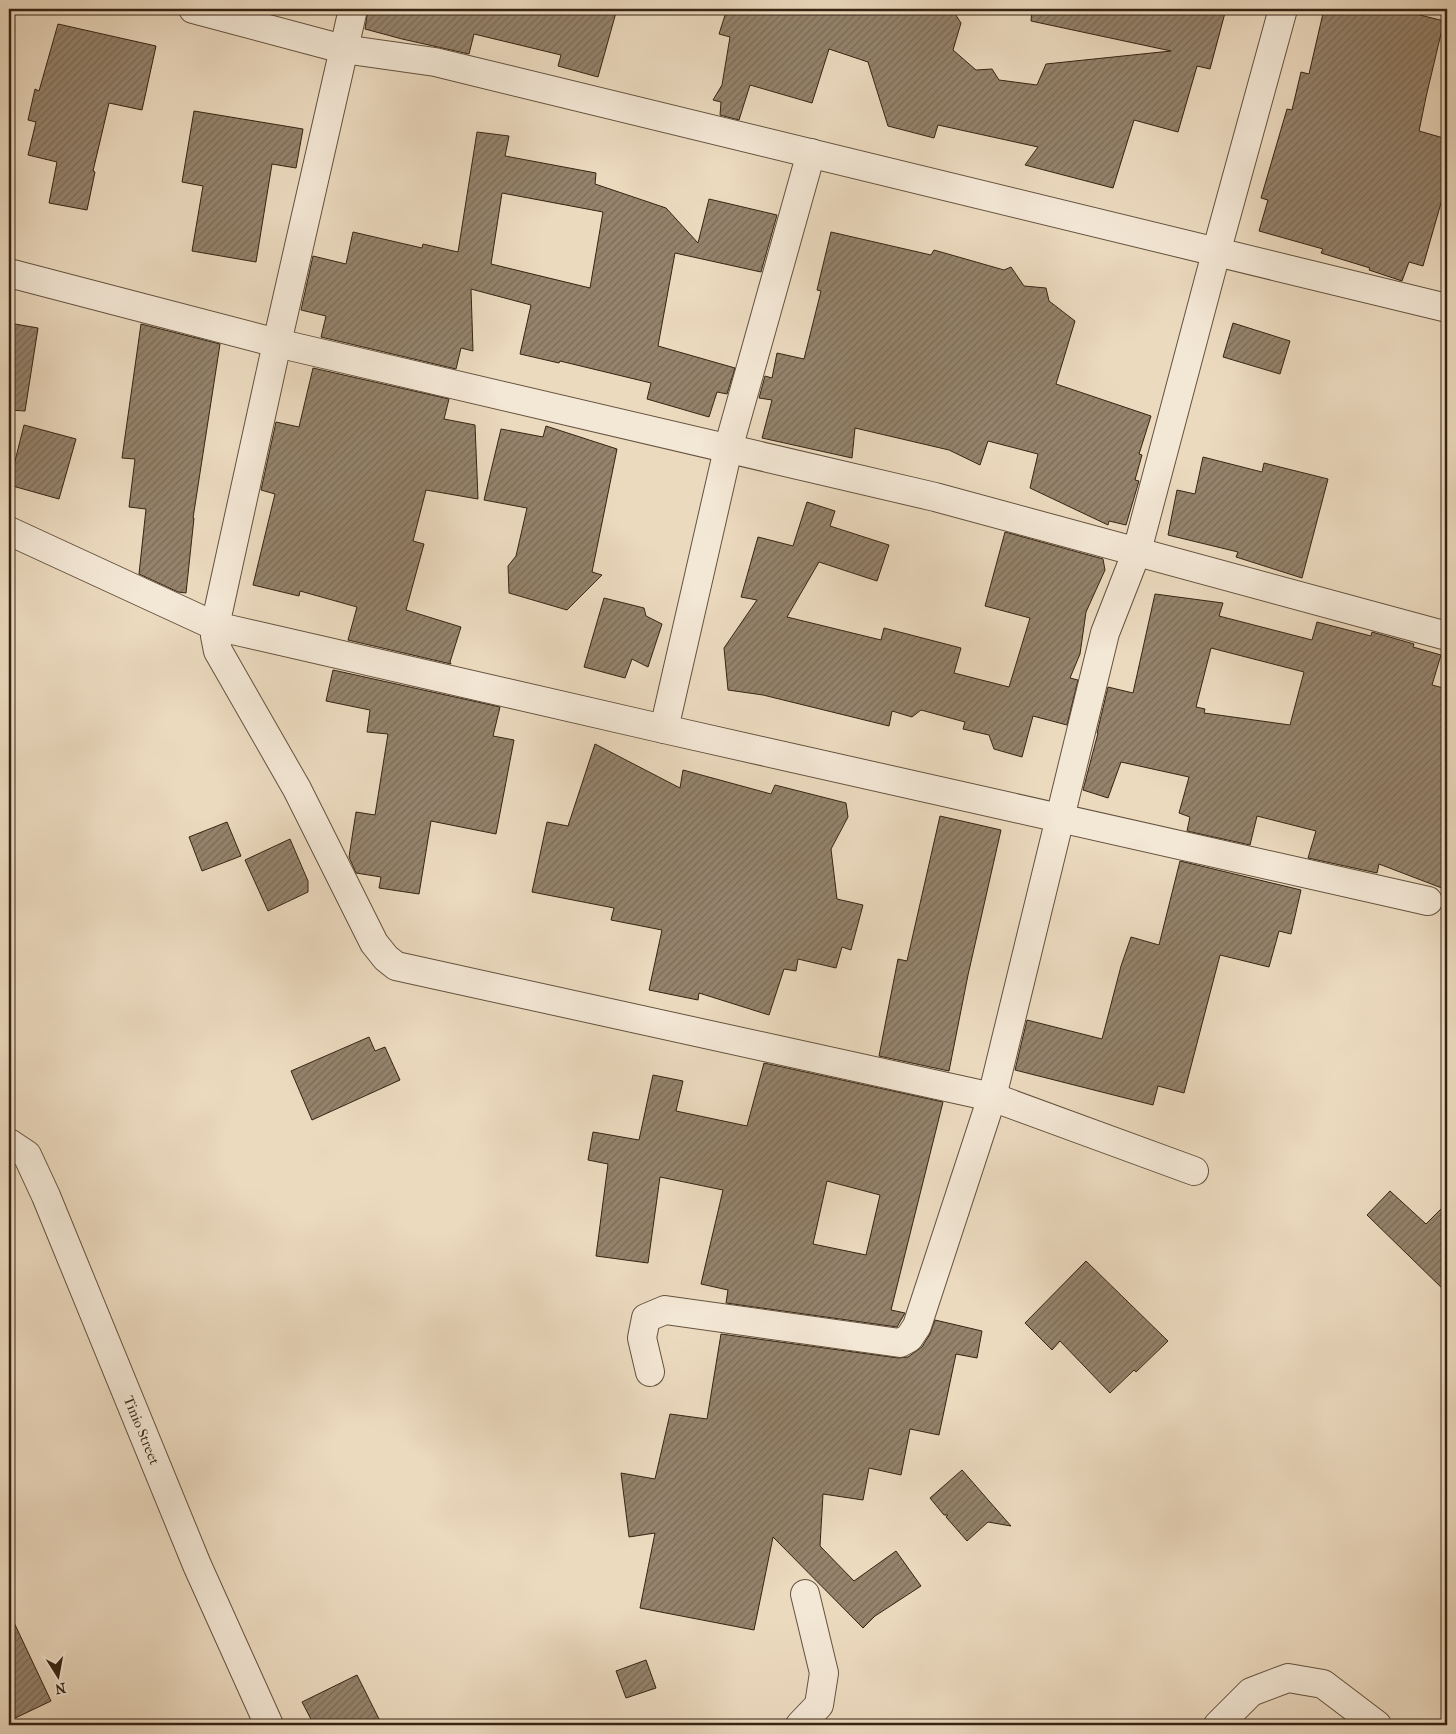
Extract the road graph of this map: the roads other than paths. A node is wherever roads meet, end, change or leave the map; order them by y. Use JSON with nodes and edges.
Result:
{"nodes":[{"id":1,"x":193,"y":9,"type":"edge"},
{"id":2,"x":353,"y":9,"type":"edge"},
{"id":3,"x":1282,"y":9,"type":"edge"},
{"id":4,"x":343,"y":49,"type":"junction"},
{"id":5,"x":811,"y":153,"type":"junction"},
{"id":6,"x":1216,"y":253,"type":"junction"},
{"id":7,"x":9,"y":274,"type":"edge"},
{"id":8,"x":1447,"y":308,"type":"edge"},
{"id":9,"x":277,"y":343,"type":"junction"},
{"id":10,"x":728,"y":449,"type":"junction"},
{"id":11,"x":9,"y":530,"type":"edge"},
{"id":12,"x":1137,"y":551,"type":"junction"},
{"id":13,"x":215,"y":626,"type":"junction"},
{"id":14,"x":1447,"y":636,"type":"edge"},
{"id":15,"x":664,"y":729,"type":"junction"},
{"id":16,"x":1061,"y":818,"type":"junction"},
{"id":17,"x":1428,"y":901,"type":"dead end"},
{"id":18,"x":992,"y":1097,"type":"junction"},
{"id":19,"x":9,"y":1144,"type":"edge"},
{"id":20,"x":1194,"y":1171,"type":"dead end"},
{"id":21,"x":650,"y":1372,"type":"dead end"},
{"id":22,"x":805,"y":1594,"type":"dead end"},
{"id":23,"x":269,"y":1725,"type":"edge"},
{"id":24,"x":800,"y":1725,"type":"edge"},
{"id":25,"x":1218,"y":1725,"type":"edge"},
{"id":26,"x":1377,"y":1725,"type":"edge"}],
"edges":[{"from":1,"to":4,"type":"street"},
{"from":2,"to":4,"type":"street"},
{"from":3,"to":6,"type":"street"},
{"from":4,"to":5,"type":"street"},
{"from":4,"to":9,"type":"street"},
{"from":5,"to":6,"type":"street"},
{"from":5,"to":10,"type":"street"},
{"from":6,"to":8,"type":"street"},
{"from":6,"to":12,"type":"street"},
{"from":7,"to":9,"type":"street"},
{"from":9,"to":10,"type":"street"},
{"from":9,"to":13,"type":"street"},
{"from":10,"to":12,"type":"street"},
{"from":10,"to":15,"type":"street"},
{"from":11,"to":13,"type":"street"},
{"from":12,"to":14,"type":"street"},
{"from":12,"to":16,"type":"street"},
{"from":13,"to":15,"type":"street"},
{"from":13,"to":18,"type":"street"},
{"from":15,"to":16,"type":"street"},
{"from":16,"to":17,"type":"street"},
{"from":16,"to":18,"type":"street"},
{"from":18,"to":20,"type":"street"},
{"from":18,"to":21,"type":"street"},
{"from":19,"to":23,"type":"street","name":"Tinio Street"},
{"from":22,"to":24,"type":"street"},
{"from":25,"to":26,"type":"street"}]}
